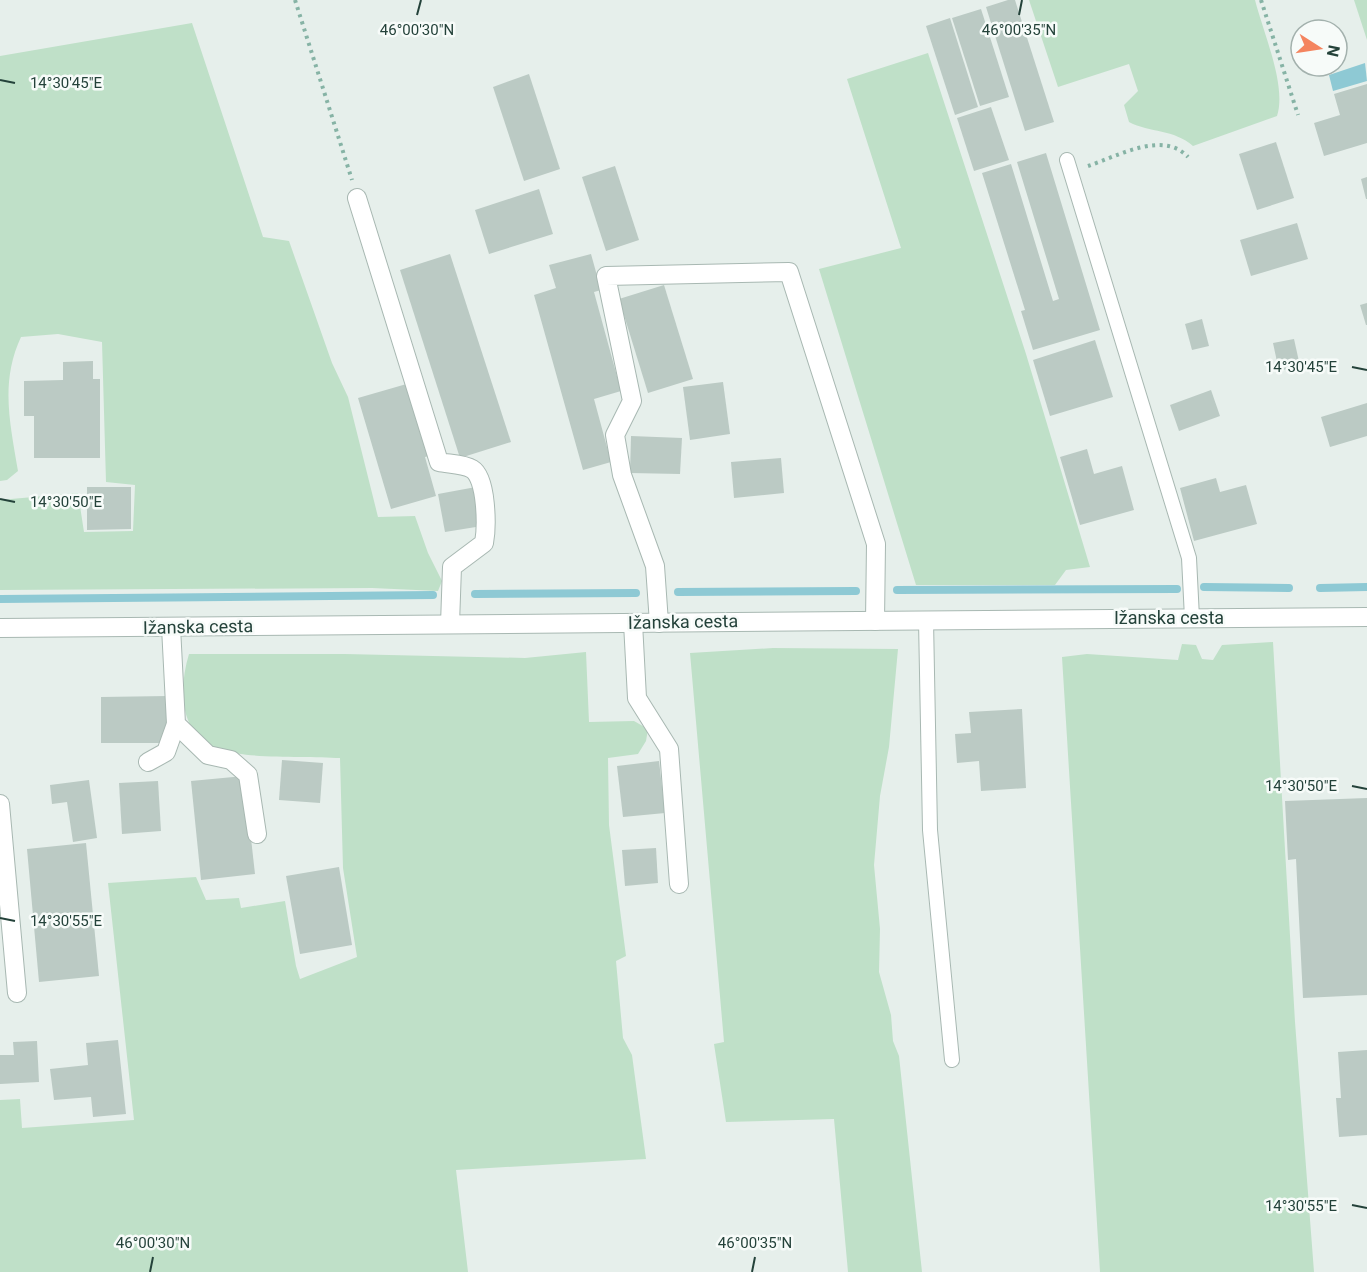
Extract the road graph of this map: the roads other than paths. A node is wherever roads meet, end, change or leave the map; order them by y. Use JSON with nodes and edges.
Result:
{"nodes":[{"id":1,"x":1069,"y":166,"type":"road end"},
{"id":2,"x":357,"y":198,"type":"road end"},
{"id":3,"x":1367,"y":617,"type":"edge"},
{"id":4,"x":1192,"y":618,"type":"junction"},
{"id":5,"x":926,"y":620,"type":"junction"},
{"id":6,"x":875,"y":621,"type":"junction"},
{"id":7,"x":659,"y":622,"type":"junction"},
{"id":8,"x":633,"y":623,"type":"junction"},
{"id":9,"x":450,"y":624,"type":"junction"},
{"id":10,"x":171,"y":627,"type":"junction"},
{"id":11,"x":0,"y":628,"type":"edge"},
{"id":12,"x":176,"y":724,"type":"junction"},
{"id":13,"x":148,"y":762,"type":"dead end"},
{"id":14,"x":0,"y":804,"type":"edge"},
{"id":15,"x":256,"y":834,"type":"dead end"},
{"id":16,"x":679,"y":884,"type":"dead end"},
{"id":17,"x":17,"y":993,"type":"dead end"},
{"id":18,"x":952,"y":1060,"type":"dead end"}],
"edges":[{"from":1,"to":4,"type":"lane"},
{"from":2,"to":9,"type":"street"},
{"from":3,"to":4,"type":"street","name":"Ižanska cesta"},
{"from":4,"to":5,"type":"street","name":"Ižanska cesta"},
{"from":5,"to":6,"type":"street","name":"Ižanska cesta"},
{"from":5,"to":18,"type":"lane"},
{"from":6,"to":7,"type":"street","name":"Ižanska cesta"},
{"from":6,"to":7,"type":"street"},
{"from":7,"to":8,"type":"street","name":"Ižanska cesta"},
{"from":8,"to":9,"type":"street","name":"Ižanska cesta"},
{"from":8,"to":16,"type":"street"},
{"from":9,"to":10,"type":"street","name":"Ižanska cesta"},
{"from":10,"to":11,"type":"street","name":"Ižanska cesta"},
{"from":10,"to":12,"type":"street"},
{"from":12,"to":13,"type":"street"},
{"from":12,"to":15,"type":"street"},
{"from":14,"to":17,"type":"street"}]}
